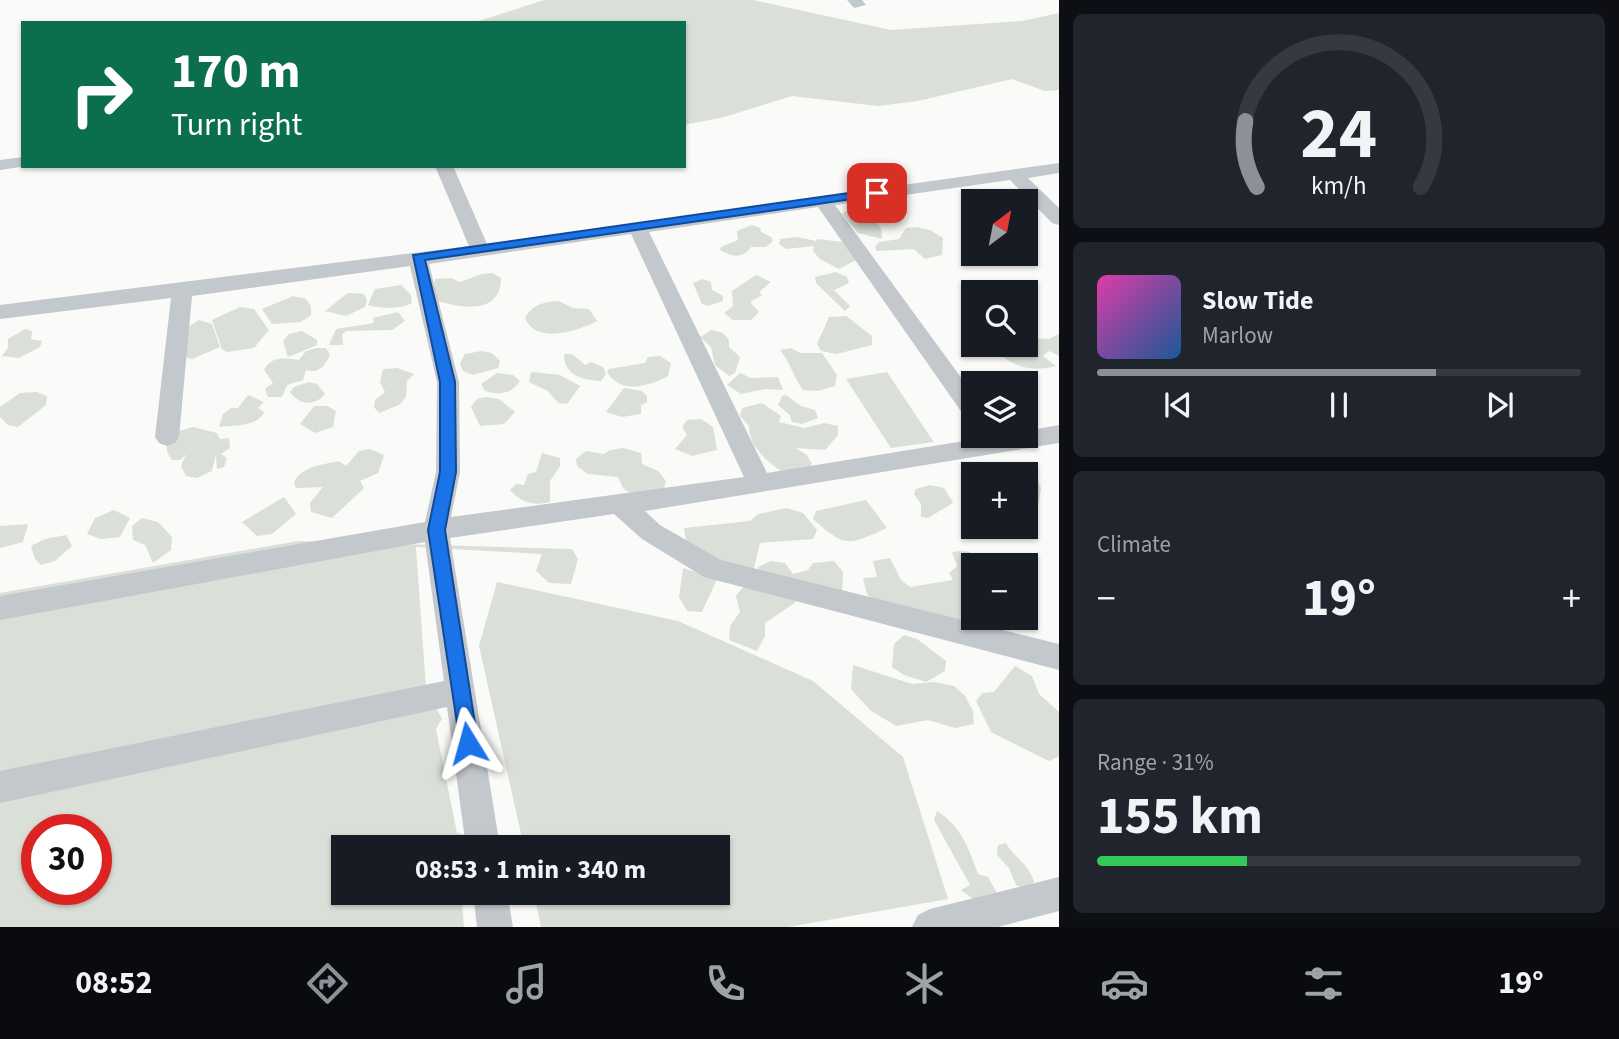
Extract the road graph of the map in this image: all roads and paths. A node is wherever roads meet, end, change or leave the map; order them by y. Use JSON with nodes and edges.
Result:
{"nodes":[{"id":1,"x":21,"y":162,"type":"edge"},
{"id":2,"x":0,"y":165,"type":"edge"},
{"id":3,"x":445,"y":168,"type":"edge"},
{"id":4,"x":1059,"y":169,"type":"edge"},
{"id":5,"x":1014,"y":174,"type":"junction"},
{"id":6,"x":822,"y":200,"type":"junction"},
{"id":7,"x":1059,"y":219,"type":"edge"},
{"id":8,"x":638,"y":229,"type":"junction"},
{"id":9,"x":480,"y":249,"type":"junction"},
{"id":10,"x":418,"y":257,"type":"junction"},
{"id":11,"x":181,"y":290,"type":"junction"},
{"id":12,"x":0,"y":312,"type":"edge"},
{"id":13,"x":961,"y":394,"type":"edge"},
{"id":14,"x":1059,"y":433,"type":"edge"},
{"id":15,"x":1038,"y":435,"type":"edge"},
{"id":16,"x":167,"y":437,"type":"dead end"},
{"id":17,"x":961,"y":446,"type":"edge"},
{"id":18,"x":760,"y":483,"type":"junction"},
{"id":19,"x":619,"y":503,"type":"junction"},
{"id":20,"x":436,"y":530,"type":"junction"},
{"id":21,"x":0,"y":608,"type":"edge"},
{"id":22,"x":1059,"y":657,"type":"edge"},
{"id":23,"x":460,"y":691,"type":"junction"},
{"id":24,"x":0,"y":787,"type":"edge"},
{"id":25,"x":481,"y":835,"type":"edge"},
{"id":26,"x":1059,"y":894,"type":"edge"},
{"id":27,"x":492,"y":905,"type":"edge"},
{"id":28,"x":495,"y":927,"type":"edge"},
{"id":29,"x":930,"y":927,"type":"edge"}],
"edges":[{"from":1,"to":2,"type":"street"},
{"from":3,"to":9,"type":"street"},
{"from":4,"to":5,"type":"street"},
{"from":5,"to":6,"type":"street"},
{"from":5,"to":7,"type":"street"},
{"from":6,"to":8,"type":"street"},
{"from":6,"to":13,"type":"street"},
{"from":8,"to":9,"type":"street"},
{"from":8,"to":18,"type":"street"},
{"from":9,"to":10,"type":"street"},
{"from":10,"to":11,"type":"street"},
{"from":10,"to":20,"type":"street"},
{"from":11,"to":12,"type":"street"},
{"from":11,"to":16,"type":"street"},
{"from":14,"to":15,"type":"street"},
{"from":17,"to":18,"type":"street"},
{"from":18,"to":19,"type":"street"},
{"from":19,"to":20,"type":"street"},
{"from":19,"to":22,"type":"street"},
{"from":20,"to":21,"type":"street"},
{"from":20,"to":23,"type":"street"},
{"from":23,"to":24,"type":"street"},
{"from":23,"to":25,"type":"street"},
{"from":26,"to":29,"type":"street"},
{"from":27,"to":28,"type":"street"}]}
